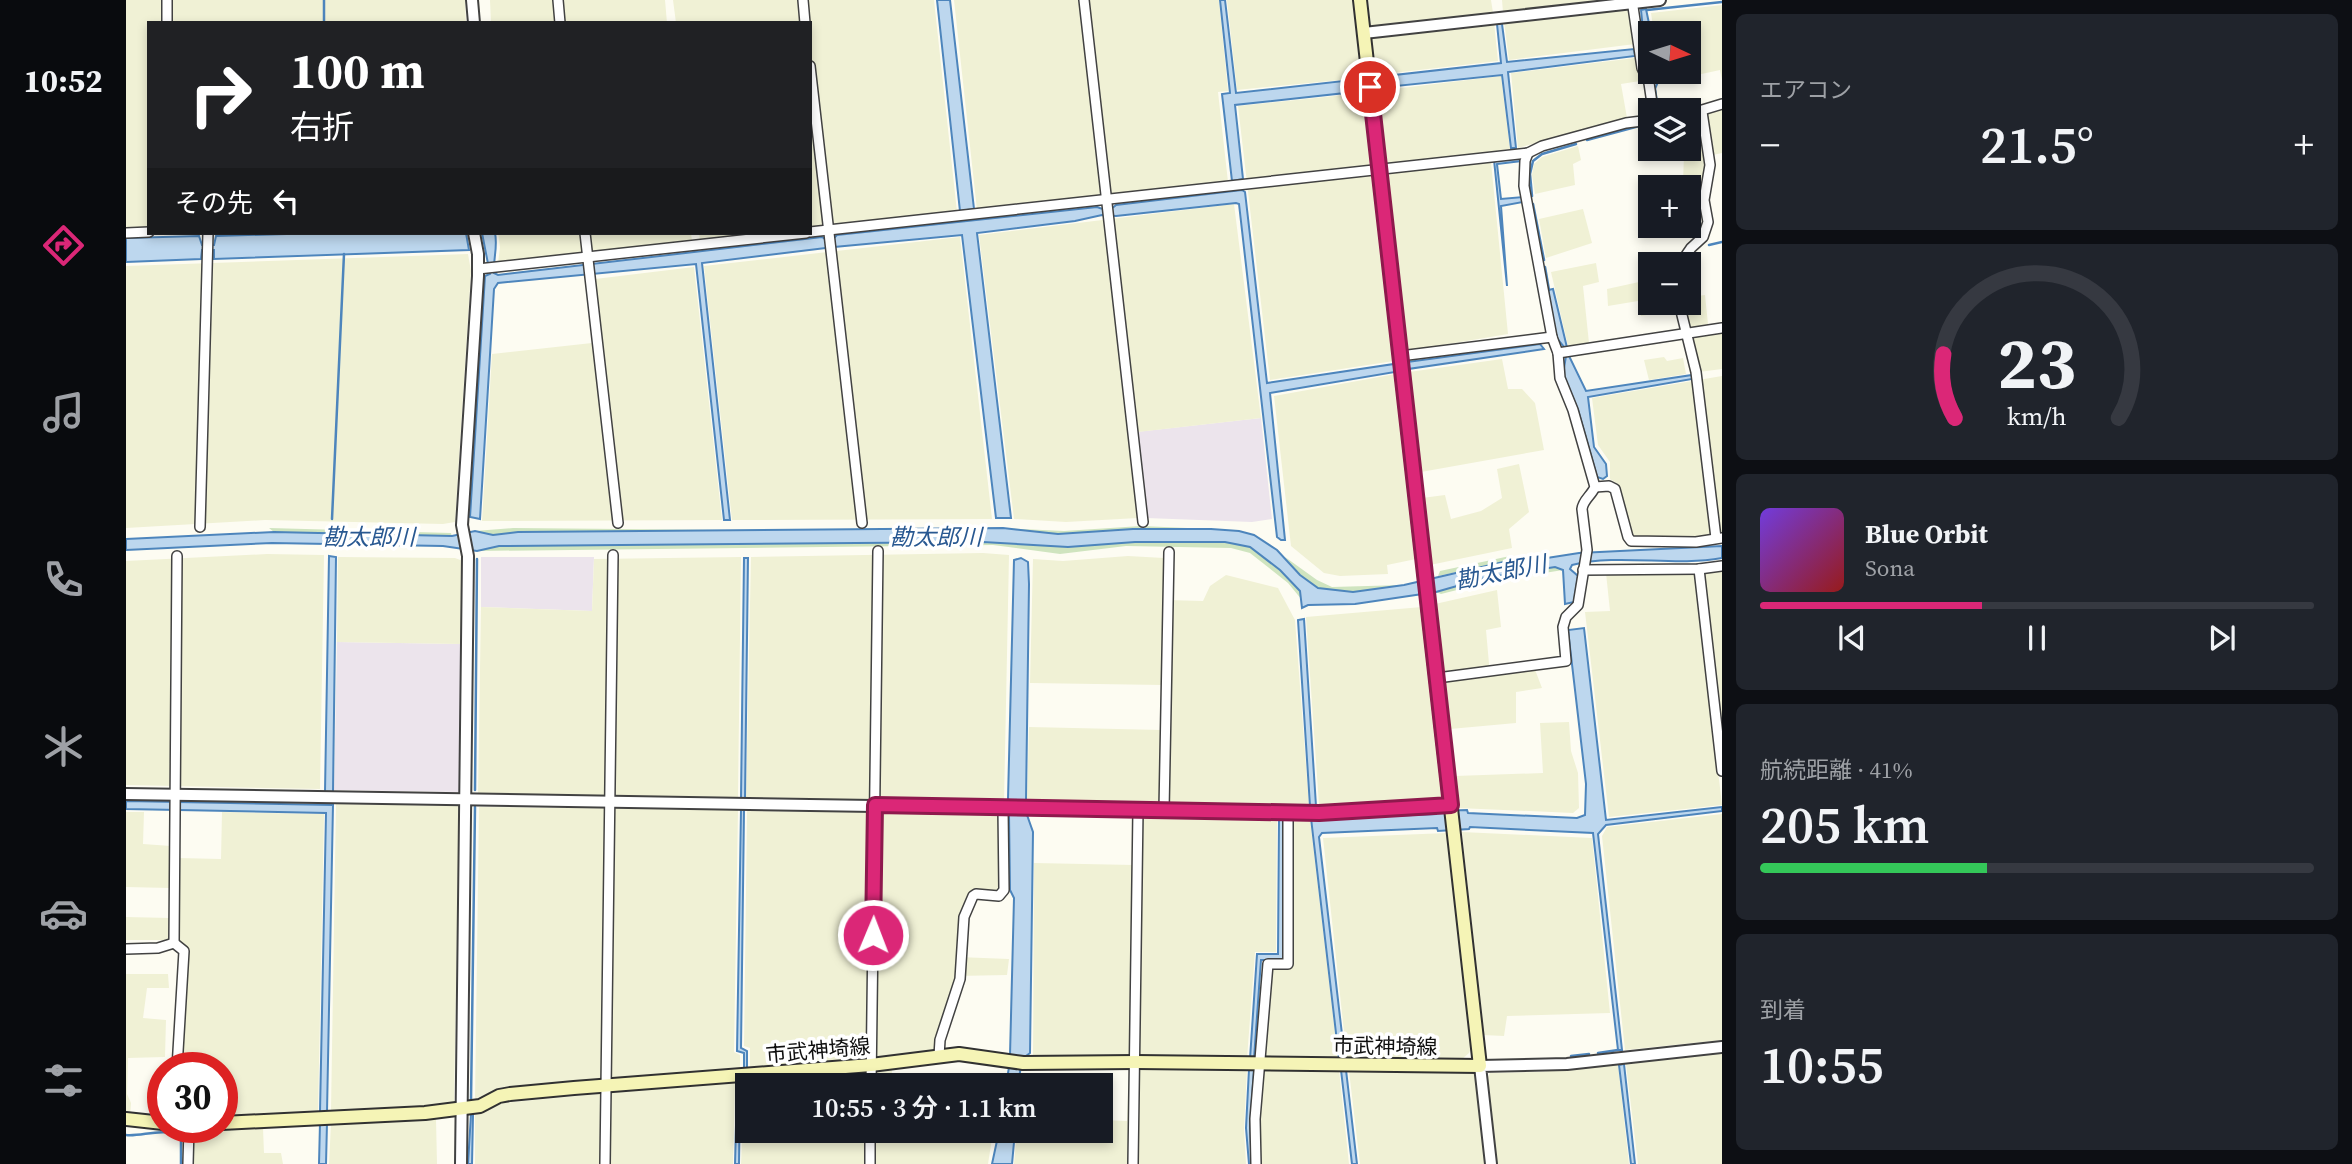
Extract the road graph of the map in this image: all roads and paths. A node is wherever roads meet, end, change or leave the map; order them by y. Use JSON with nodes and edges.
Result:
{"nodes":[{"id":1,"x":167,"y":0,"type":"edge"},
{"id":2,"x":472,"y":0,"type":"edge"},
{"id":3,"x":558,"y":0,"type":"edge"},
{"id":4,"x":803,"y":0,"type":"edge"},
{"id":5,"x":1084,"y":0,"type":"edge"},
{"id":6,"x":1360,"y":0,"type":"edge"},
{"id":7,"x":1660,"y":0,"type":"edge"},
{"id":8,"x":1633,"y":1,"type":"edge"},
{"id":9,"x":167,"y":21,"type":"edge"},
{"id":10,"x":474,"y":21,"type":"edge"},
{"id":11,"x":560,"y":21,"type":"edge"},
{"id":12,"x":805,"y":21,"type":"edge"},
{"id":13,"x":1364,"y":33,"type":"junction"},
{"id":14,"x":812,"y":84,"type":"edge"},
{"id":15,"x":1651,"y":98,"type":"edge"},
{"id":16,"x":1722,"y":104,"type":"edge"},
{"id":17,"x":1702,"y":111,"type":"joint"},
{"id":18,"x":1638,"y":122,"type":"edge"},
{"id":19,"x":1528,"y":153,"type":"junction"},
{"id":20,"x":1379,"y":169,"type":"junction"},
{"id":21,"x":1106,"y":202,"type":"junction"},
{"id":22,"x":147,"y":232,"type":"edge"},
{"id":23,"x":126,"y":233,"type":"edge"},
{"id":24,"x":812,"y":233,"type":"edge"},
{"id":25,"x":829,"y":233,"type":"junction"},
{"id":26,"x":208,"y":235,"type":"edge"},
{"id":27,"x":475,"y":235,"type":"edge"},
{"id":28,"x":585,"y":235,"type":"edge"},
{"id":29,"x":791,"y":235,"type":"edge"},
{"id":30,"x":1688,"y":252,"type":"edge"},
{"id":31,"x":588,"y":259,"type":"junction"},
{"id":32,"x":487,"y":268,"type":"junction"},
{"id":33,"x":1681,"y":315,"type":"edge"},
{"id":34,"x":1722,"y":328,"type":"edge"},
{"id":35,"x":1685,"y":333,"type":"junction"},
{"id":36,"x":1552,"y":337,"type":"junction"},
{"id":37,"x":1564,"y":352,"type":"junction"},
{"id":38,"x":1400,"y":356,"type":"junction"},
{"id":39,"x":1595,"y":487,"type":"junction"},
{"id":40,"x":1143,"y":522,"type":"dead end"},
{"id":41,"x":618,"y":523,"type":"dead end"},
{"id":42,"x":862,"y":523,"type":"dead end"},
{"id":43,"x":200,"y":527,"type":"dead end"},
{"id":44,"x":1719,"y":538,"type":"edge"},
{"id":45,"x":878,"y":551,"type":"dead end"},
{"id":46,"x":1169,"y":552,"type":"dead end"},
{"id":47,"x":613,"y":555,"type":"dead end"},
{"id":48,"x":177,"y":556,"type":"dead end"},
{"id":49,"x":1722,"y":566,"type":"edge"},
{"id":50,"x":1584,"y":567,"type":"junction"},
{"id":51,"x":1699,"y":569,"type":"junction"},
{"id":52,"x":1437,"y":678,"type":"junction"},
{"id":53,"x":1722,"y":771,"type":"edge"},
{"id":54,"x":126,"y":794,"type":"edge"},
{"id":55,"x":176,"y":797,"type":"junction"},
{"id":56,"x":467,"y":800,"type":"junction"},
{"id":57,"x":610,"y":801,"type":"junction"},
{"id":58,"x":875,"y":805,"type":"junction"},
{"id":59,"x":1451,"y":807,"type":"junction"},
{"id":60,"x":1013,"y":809,"type":"junction"},
{"id":61,"x":1138,"y":810,"type":"junction"},
{"id":62,"x":1164,"y":810,"type":"junction"},
{"id":63,"x":1288,"y":812,"type":"junction"},
{"id":64,"x":174,"y":943,"type":"junction"},
{"id":65,"x":126,"y":949,"type":"edge"},
{"id":66,"x":1722,"y":1047,"type":"edge"},
{"id":67,"x":178,"y":1052,"type":"edge"},
{"id":68,"x":939,"y":1056,"type":"junction"},
{"id":69,"x":1136,"y":1062,"type":"junction"},
{"id":70,"x":1260,"y":1064,"type":"junction"},
{"id":71,"x":872,"y":1065,"type":"junction"},
{"id":72,"x":1480,"y":1066,"type":"junction"},
{"id":73,"x":872,"y":1073,"type":"edge"},
{"id":74,"x":606,"y":1086,"type":"junction"},
{"id":75,"x":462,"y":1110,"type":"junction"},
{"id":76,"x":126,"y":1119,"type":"edge"},
{"id":77,"x":147,"y":1122,"type":"edge"},
{"id":78,"x":238,"y":1123,"type":"edge"},
{"id":79,"x":189,"y":1143,"type":"edge"},
{"id":80,"x":870,"y":1143,"type":"edge"},
{"id":81,"x":188,"y":1164,"type":"edge"},
{"id":82,"x":461,"y":1164,"type":"edge"},
{"id":83,"x":605,"y":1164,"type":"edge"},
{"id":84,"x":870,"y":1164,"type":"edge"},
{"id":85,"x":1133,"y":1164,"type":"edge"},
{"id":86,"x":1256,"y":1164,"type":"edge"},
{"id":87,"x":1491,"y":1164,"type":"edge"}],
"edges":[{"from":1,"to":9,"type":"street"},
{"from":2,"to":10,"type":"street"},
{"from":3,"to":11,"type":"street"},
{"from":4,"to":12,"type":"street"},
{"from":5,"to":21,"type":"street"},
{"from":6,"to":13,"type":"main road"},
{"from":7,"to":8,"type":"street"},
{"from":8,"to":13,"type":"street"},
{"from":8,"to":15,"type":"street"},
{"from":13,"to":20,"type":"main road"},
{"from":14,"to":25,"type":"street"},
{"from":16,"to":17,"type":"street"},
{"from":17,"to":30,"type":"street"},
{"from":18,"to":19,"type":"street"},
{"from":19,"to":20,"type":"street"},
{"from":19,"to":36,"type":"street"},
{"from":20,"to":21,"type":"street"},
{"from":20,"to":38,"type":"main road"},
{"from":21,"to":25,"type":"street"},
{"from":21,"to":40,"type":"street"},
{"from":22,"to":23,"type":"street"},
{"from":24,"to":25,"type":"street"},
{"from":25,"to":42,"type":"street"},
{"from":26,"to":43,"type":"street"},
{"from":27,"to":32,"type":"street"},
{"from":28,"to":31,"type":"street"},
{"from":29,"to":31,"type":"street"},
{"from":31,"to":32,"type":"street"},
{"from":31,"to":41,"type":"street"},
{"from":32,"to":56,"type":"street"},
{"from":33,"to":35,"type":"street"},
{"from":34,"to":35,"type":"street"},
{"from":35,"to":37,"type":"street"},
{"from":35,"to":44,"type":"street"},
{"from":36,"to":37,"type":"street"},
{"from":36,"to":38,"type":"street"},
{"from":37,"to":39,"type":"street"},
{"from":38,"to":52,"type":"main road"},
{"from":39,"to":44,"type":"street"},
{"from":39,"to":50,"type":"street"},
{"from":45,"to":58,"type":"street"},
{"from":46,"to":62,"type":"street"},
{"from":47,"to":57,"type":"street"},
{"from":48,"to":55,"type":"street"},
{"from":49,"to":51,"type":"street"},
{"from":50,"to":51,"type":"street"},
{"from":50,"to":52,"type":"street"},
{"from":51,"to":53,"type":"street"},
{"from":52,"to":59,"type":"main road"},
{"from":54,"to":55,"type":"street"},
{"from":55,"to":56,"type":"street"},
{"from":55,"to":64,"type":"street"},
{"from":56,"to":57,"type":"street"},
{"from":56,"to":75,"type":"street"},
{"from":57,"to":58,"type":"street"},
{"from":57,"to":74,"type":"street"},
{"from":58,"to":60,"type":"street"},
{"from":58,"to":71,"type":"street"},
{"from":59,"to":63,"type":"street"},
{"from":59,"to":72,"type":"main road"},
{"from":60,"to":61,"type":"street"},
{"from":60,"to":68,"type":"street"},
{"from":61,"to":62,"type":"street"},
{"from":61,"to":69,"type":"street"},
{"from":62,"to":63,"type":"street"},
{"from":63,"to":70,"type":"street"},
{"from":64,"to":65,"type":"street"},
{"from":64,"to":67,"type":"street"},
{"from":66,"to":72,"type":"street"},
{"from":68,"to":69,"type":"main road","name":"市武神埼線"},
{"from":68,"to":71,"type":"main road","name":"市武神埼線"},
{"from":69,"to":70,"type":"main road","name":"市武神埼線"},
{"from":69,"to":85,"type":"street"},
{"from":70,"to":72,"type":"main road","name":"市武神埼線"},
{"from":70,"to":86,"type":"street"},
{"from":71,"to":73,"type":"street"},
{"from":71,"to":74,"type":"main road","name":"市武神埼線"},
{"from":72,"to":87,"type":"street"},
{"from":74,"to":75,"type":"main road","name":"市武神埼線"},
{"from":74,"to":83,"type":"street"},
{"from":75,"to":78,"type":"main road","name":"市武神埼線"},
{"from":75,"to":82,"type":"street"},
{"from":76,"to":77,"type":"main road"},
{"from":79,"to":81,"type":"street"},
{"from":80,"to":84,"type":"street"}]}
